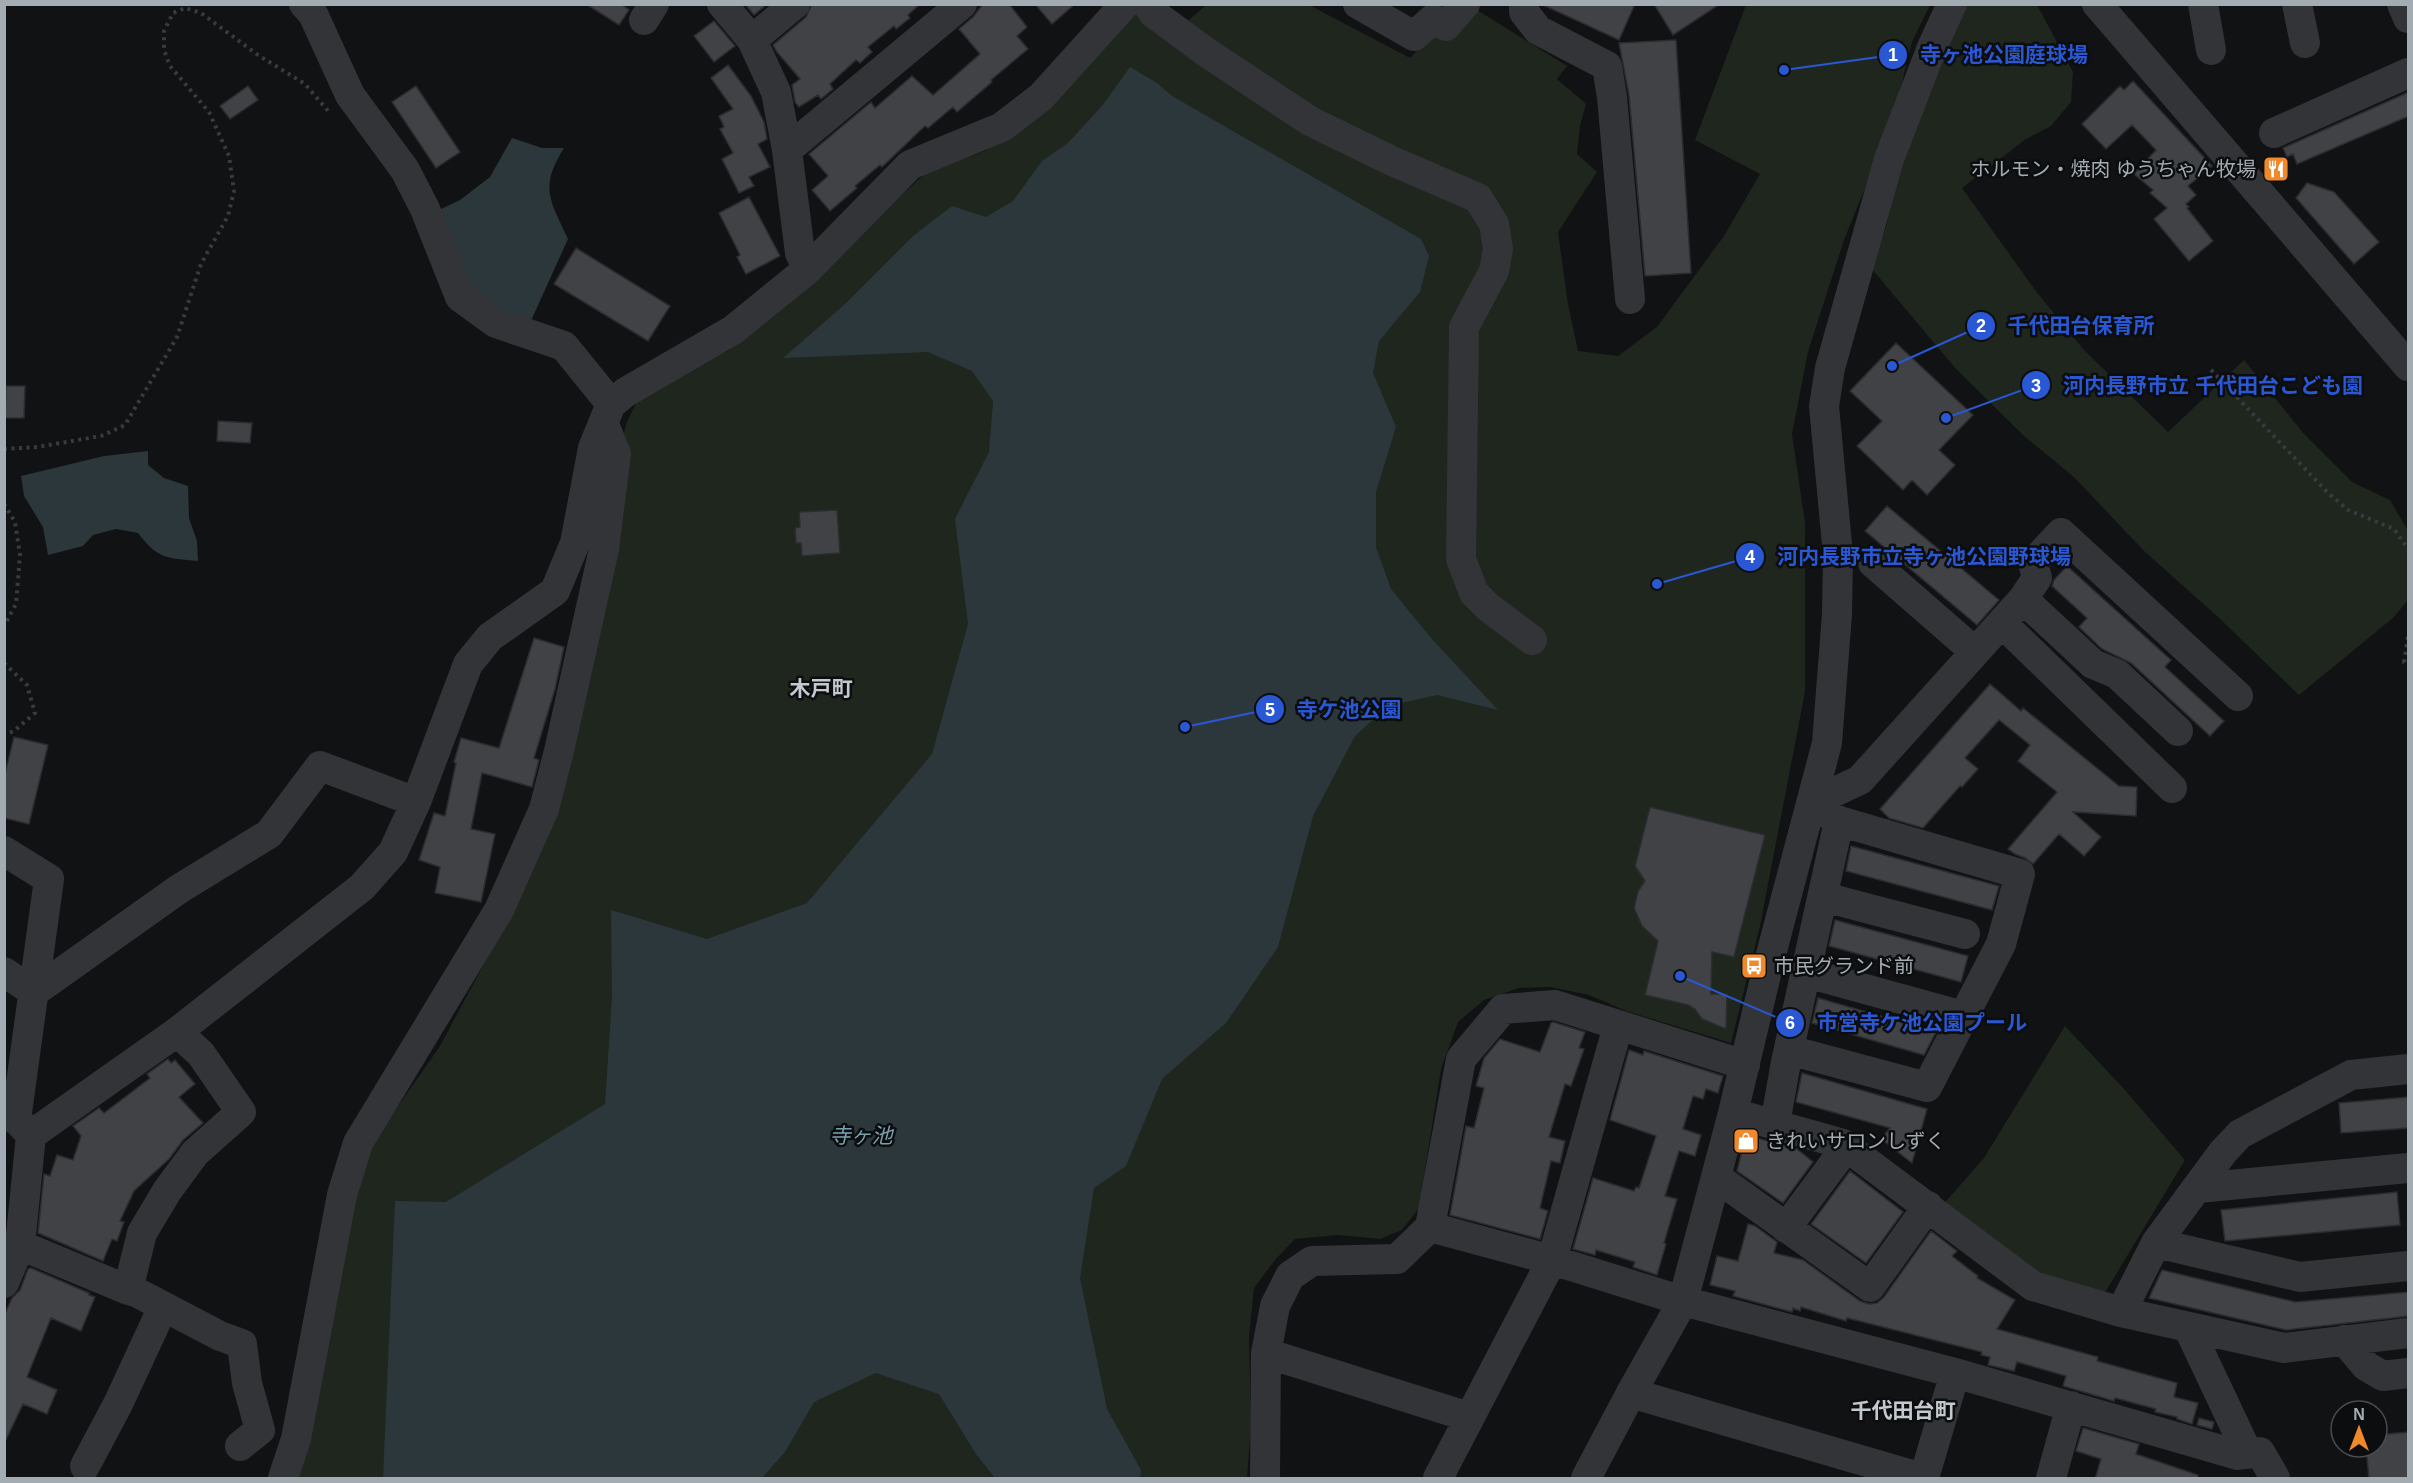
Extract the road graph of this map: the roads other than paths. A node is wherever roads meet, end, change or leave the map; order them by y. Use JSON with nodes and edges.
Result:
{"nodes":[{"id":1,"x":304,"y":4,"type":"edge"},
{"id":2,"x":722,"y":4,"type":"edge"},
{"id":3,"x":795,"y":4,"type":"edge"},
{"id":4,"x":962,"y":4,"type":"edge"},
{"id":5,"x":1125,"y":4,"type":"edge"},
{"id":6,"x":1148,"y":4,"type":"edge"},
{"id":7,"x":1358,"y":4,"type":"edge"},
{"id":8,"x":1465,"y":4,"type":"edge"},
{"id":9,"x":1524,"y":4,"type":"edge"},
{"id":10,"x":1952,"y":4,"type":"edge"},
{"id":11,"x":2097,"y":4,"type":"edge"},
{"id":12,"x":2203,"y":4,"type":"edge"},
{"id":13,"x":2297,"y":4,"type":"edge"},
{"id":14,"x":2402,"y":4,"type":"edge"},
{"id":15,"x":2409,"y":18,"type":"edge"},
{"id":16,"x":752,"y":40,"type":"junction"},
{"id":17,"x":2305,"y":43,"type":"dead end"},
{"id":18,"x":2211,"y":50,"type":"dead end"},
{"id":19,"x":2409,"y":73,"type":"edge"},
{"id":20,"x":2274,"y":132,"type":"dead end"},
{"id":21,"x":787,"y":150,"type":"junction"},
{"id":22,"x":808,"y":269,"type":"junction"},
{"id":23,"x":1630,"y":299,"type":"dead end"},
{"id":24,"x":2409,"y":366,"type":"edge"},
{"id":25,"x":608,"y":414,"type":"junction"},
{"id":26,"x":1873,"y":563,"type":"dead end"},
{"id":27,"x":2024,"y":599,"type":"junction"},
{"id":28,"x":2002,"y":623,"type":"junction"},
{"id":29,"x":1532,"y":640,"type":"dead end"},
{"id":30,"x":1974,"y":651,"type":"junction"},
{"id":31,"x":2238,"y":696,"type":"dead end"},
{"id":32,"x":2178,"y":731,"type":"dead end"},
{"id":33,"x":2172,"y":788,"type":"dead end"},
{"id":34,"x":416,"y":802,"type":"junction"},
{"id":35,"x":1811,"y":802,"type":"junction"},
{"id":36,"x":1839,"y":822,"type":"junction"},
{"id":37,"x":4,"y":851,"type":"edge"},
{"id":38,"x":1824,"y":897,"type":"junction"},
{"id":39,"x":1965,"y":934,"type":"dead end"},
{"id":40,"x":4,"y":972,"type":"edge"},
{"id":41,"x":1807,"y":973,"type":"junction"},
{"id":42,"x":34,"y":992,"type":"junction"},
{"id":43,"x":1963,"y":1016,"type":"junction"},
{"id":44,"x":1618,"y":1026,"type":"junction"},
{"id":45,"x":177,"y":1032,"type":"junction"},
{"id":46,"x":1789,"y":1050,"type":"junction"},
{"id":47,"x":1745,"y":1065,"type":"junction"},
{"id":48,"x":2409,"y":1069,"type":"edge"},
{"id":49,"x":1733,"y":1113,"type":"junction"},
{"id":50,"x":17,"y":1122,"type":"edge"},
{"id":51,"x":1775,"y":1124,"type":"junction"},
{"id":52,"x":1847,"y":1146,"type":"junction"},
{"id":53,"x":2409,"y":1168,"type":"edge"},
{"id":54,"x":1716,"y":1177,"type":"junction"},
{"id":55,"x":2198,"y":1188,"type":"junction"},
{"id":56,"x":1928,"y":1206,"type":"junction"},
{"id":57,"x":1430,"y":1227,"type":"junction"},
{"id":58,"x":1786,"y":1228,"type":"junction"},
{"id":59,"x":2156,"y":1243,"type":"junction"},
{"id":60,"x":20,"y":1245,"type":"junction"},
{"id":61,"x":1552,"y":1260,"type":"junction"},
{"id":62,"x":2409,"y":1266,"type":"edge"},
{"id":63,"x":4,"y":1283,"type":"edge"},
{"id":64,"x":128,"y":1290,"type":"junction"},
{"id":65,"x":1683,"y":1300,"type":"junction"},
{"id":66,"x":163,"y":1307,"type":"junction"},
{"id":67,"x":2121,"y":1312,"type":"junction"},
{"id":68,"x":2188,"y":1327,"type":"junction"},
{"id":69,"x":2409,"y":1333,"type":"edge"},
{"id":70,"x":2344,"y":1341,"type":"junction"},
{"id":71,"x":1266,"y":1353,"type":"junction"},
{"id":72,"x":1955,"y":1373,"type":"junction"},
{"id":73,"x":2409,"y":1373,"type":"edge"},
{"id":74,"x":1631,"y":1393,"type":"junction"},
{"id":75,"x":2071,"y":1406,"type":"junction"},
{"id":76,"x":1469,"y":1417,"type":"junction"},
{"id":77,"x":240,"y":1446,"type":"dead end"},
{"id":78,"x":2238,"y":1462,"type":"edge"},
{"id":79,"x":85,"y":1466,"type":"dead end"},
{"id":80,"x":283,"y":1479,"type":"edge"},
{"id":81,"x":1264,"y":1479,"type":"edge"},
{"id":82,"x":1438,"y":1479,"type":"edge"},
{"id":83,"x":1586,"y":1479,"type":"edge"},
{"id":84,"x":1923,"y":1479,"type":"edge"},
{"id":85,"x":2050,"y":1479,"type":"edge"},
{"id":86,"x":2275,"y":1479,"type":"edge"}],
"edges":[{"from":1,"to":25,"type":"street"},
{"from":2,"to":16,"type":"street"},
{"from":3,"to":16,"type":"street"},
{"from":4,"to":21,"type":"street"},
{"from":5,"to":22,"type":"street"},
{"from":6,"to":29,"type":"street"},
{"from":7,"to":8,"type":"street"},
{"from":9,"to":23,"type":"street"},
{"from":10,"to":35,"type":"street"},
{"from":11,"to":24,"type":"street"},
{"from":12,"to":18,"type":"street"},
{"from":13,"to":17,"type":"street"},
{"from":14,"to":15,"type":"street"},
{"from":16,"to":21,"type":"street"},
{"from":19,"to":20,"type":"street"},
{"from":21,"to":22,"type":"street"},
{"from":22,"to":25,"type":"street"},
{"from":25,"to":34,"type":"street"},
{"from":25,"to":80,"type":"street"},
{"from":26,"to":30,"type":"street"},
{"from":27,"to":28,"type":"street"},
{"from":27,"to":31,"type":"street"},
{"from":27,"to":32,"type":"street"},
{"from":28,"to":30,"type":"street"},
{"from":28,"to":33,"type":"street"},
{"from":30,"to":35,"type":"street"},
{"from":34,"to":42,"type":"street"},
{"from":34,"to":45,"type":"street"},
{"from":35,"to":36,"type":"street"},
{"from":35,"to":47,"type":"street"},
{"from":36,"to":38,"type":"street"},
{"from":36,"to":43,"type":"street"},
{"from":37,"to":42,"type":"street"},
{"from":38,"to":39,"type":"street"},
{"from":38,"to":41,"type":"street"},
{"from":40,"to":42,"type":"street"},
{"from":41,"to":43,"type":"street"},
{"from":41,"to":46,"type":"street"},
{"from":42,"to":50,"type":"street"},
{"from":43,"to":46,"type":"street"},
{"from":44,"to":47,"type":"street"},
{"from":44,"to":57,"type":"street"},
{"from":44,"to":61,"type":"street"},
{"from":45,"to":50,"type":"street"},
{"from":45,"to":64,"type":"street"},
{"from":46,"to":51,"type":"street"},
{"from":47,"to":49,"type":"street"},
{"from":48,"to":55,"type":"street"},
{"from":49,"to":51,"type":"street"},
{"from":49,"to":54,"type":"street"},
{"from":50,"to":60,"type":"street"},
{"from":51,"to":52,"type":"street"},
{"from":52,"to":56,"type":"street"},
{"from":52,"to":58,"type":"street"},
{"from":53,"to":55,"type":"street"},
{"from":54,"to":58,"type":"street"},
{"from":54,"to":65,"type":"street"},
{"from":55,"to":59,"type":"street"},
{"from":56,"to":58,"type":"street"},
{"from":56,"to":67,"type":"street"},
{"from":57,"to":61,"type":"street"},
{"from":57,"to":71,"type":"street"},
{"from":59,"to":62,"type":"street"},
{"from":59,"to":67,"type":"street"},
{"from":60,"to":63,"type":"street"},
{"from":60,"to":64,"type":"street"},
{"from":61,"to":65,"type":"street"},
{"from":61,"to":76,"type":"street"},
{"from":64,"to":66,"type":"street"},
{"from":65,"to":72,"type":"street"},
{"from":65,"to":74,"type":"street"},
{"from":66,"to":77,"type":"street"},
{"from":66,"to":79,"type":"street"},
{"from":67,"to":68,"type":"street"},
{"from":68,"to":70,"type":"street"},
{"from":68,"to":78,"type":"street"},
{"from":69,"to":70,"type":"street"},
{"from":70,"to":73,"type":"street"},
{"from":71,"to":76,"type":"street"},
{"from":71,"to":81,"type":"street"},
{"from":72,"to":75,"type":"street"},
{"from":72,"to":84,"type":"street"},
{"from":74,"to":83,"type":"street"},
{"from":74,"to":84,"type":"street"},
{"from":75,"to":78,"type":"street"},
{"from":75,"to":85,"type":"street"},
{"from":76,"to":82,"type":"street"},
{"from":78,"to":86,"type":"street"}]}
